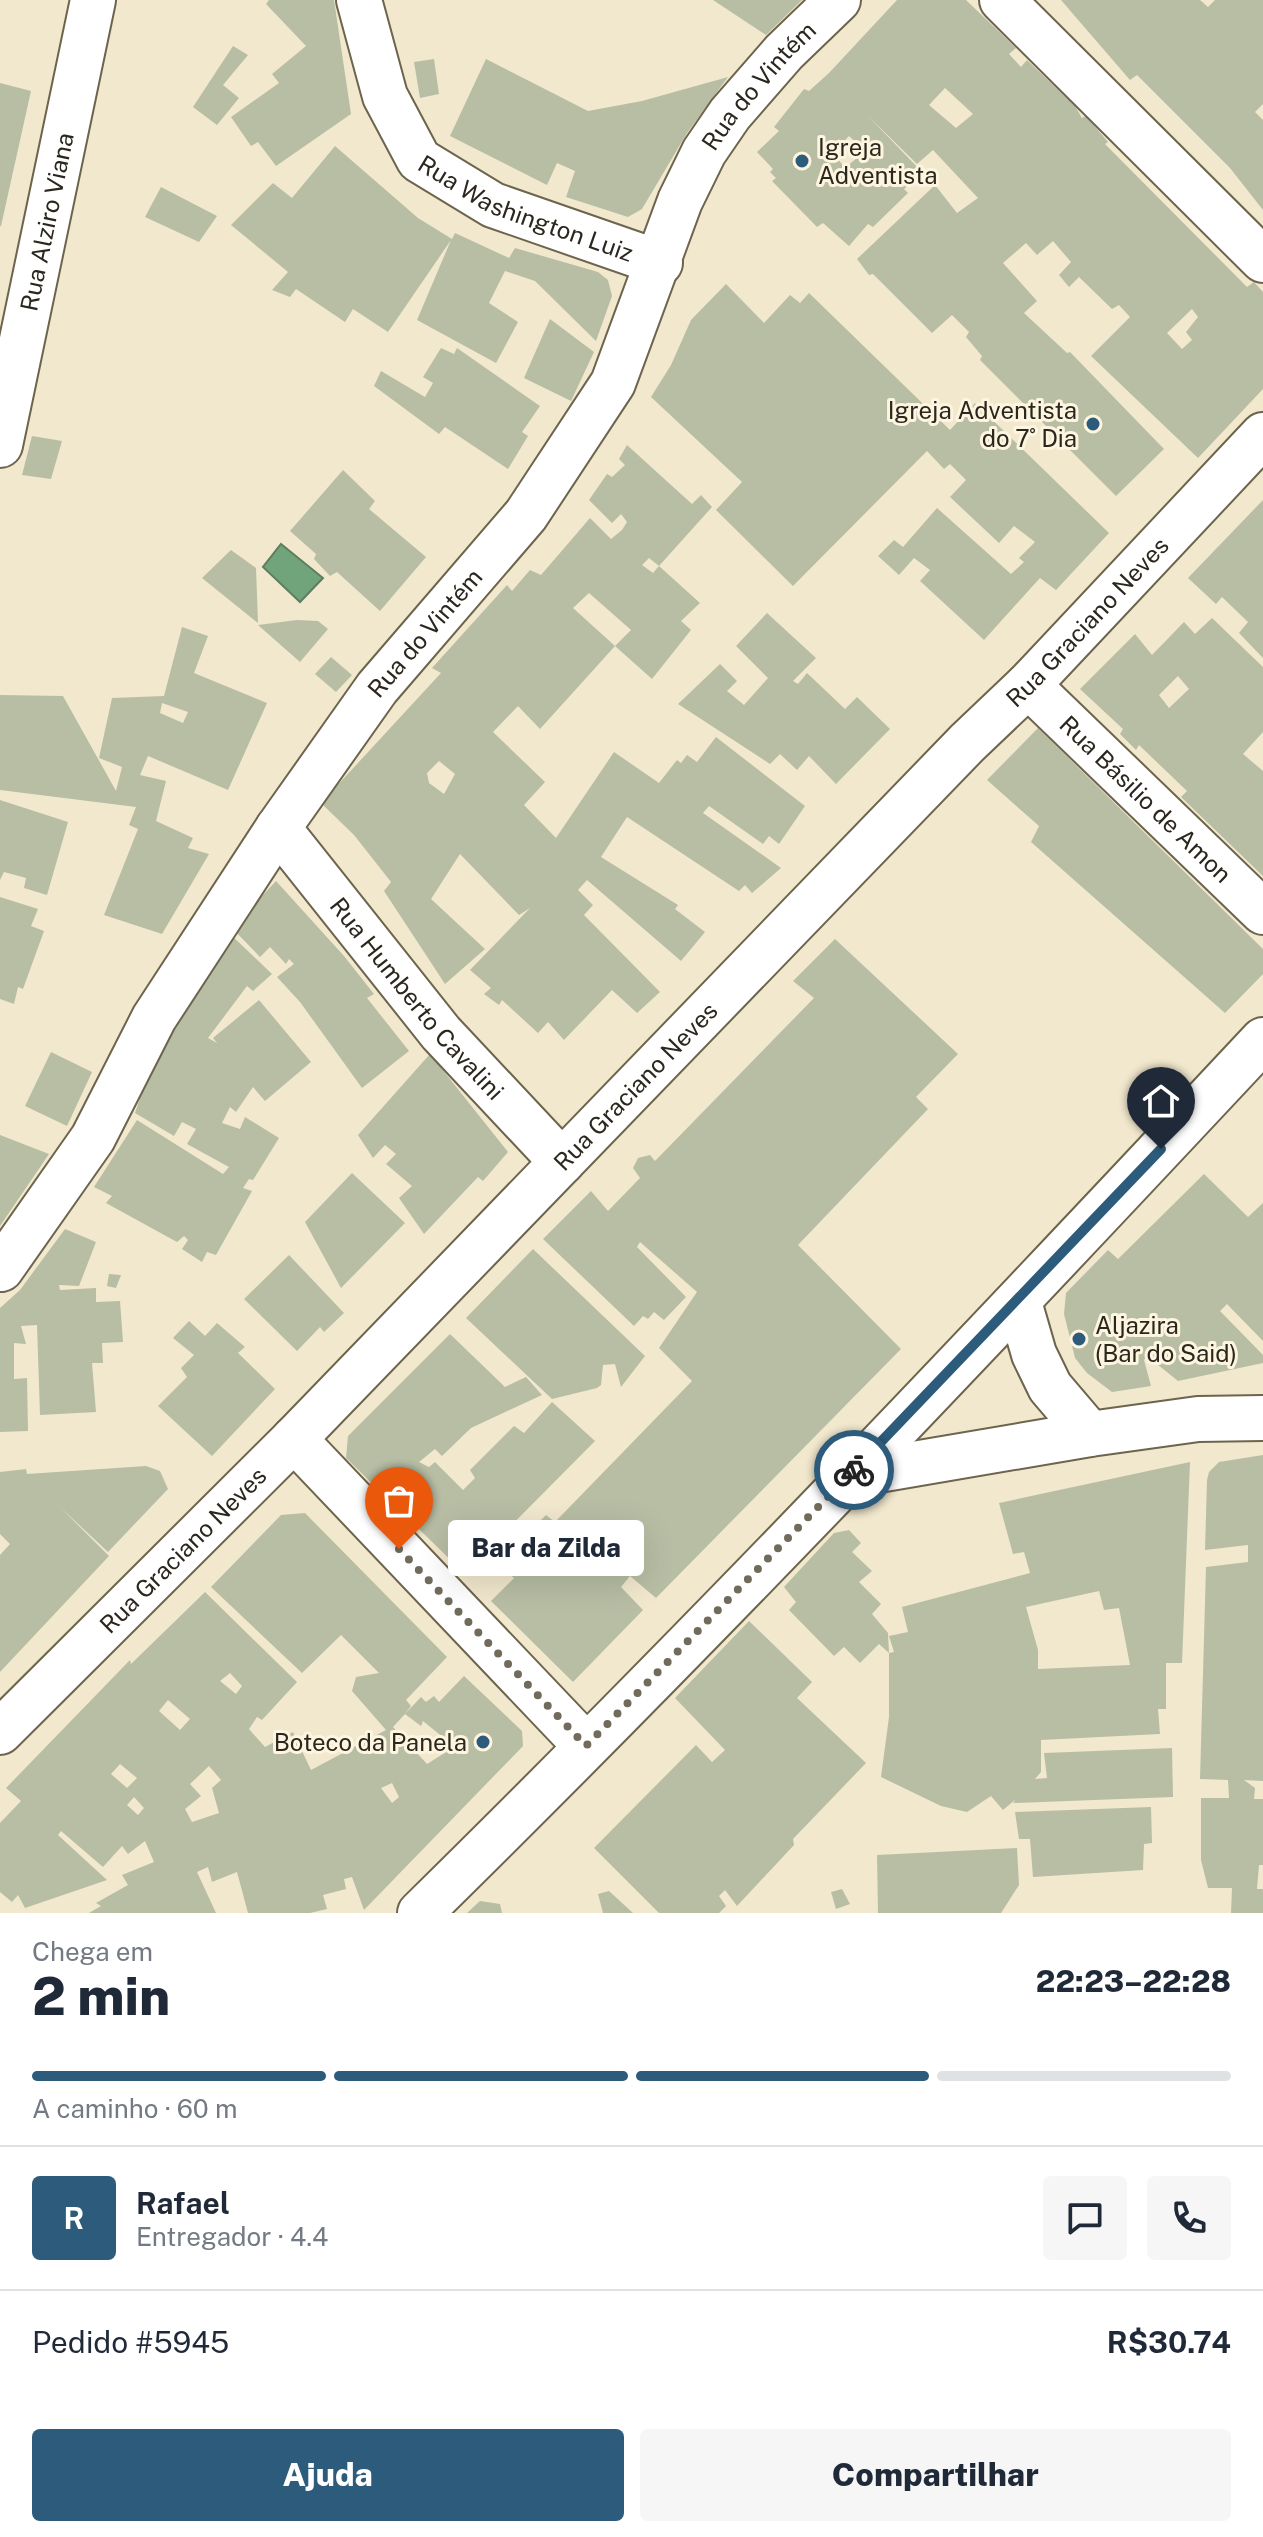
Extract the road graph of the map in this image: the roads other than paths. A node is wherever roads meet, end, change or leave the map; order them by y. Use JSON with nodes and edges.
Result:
{"nodes":[{"id":1,"x":93,"y":0,"type":"edge"},
{"id":2,"x":359,"y":0,"type":"edge"},
{"id":3,"x":838,"y":0,"type":"edge"},
{"id":4,"x":1002,"y":0,"type":"edge"},
{"id":5,"x":1263,"y":260,"type":"edge"},
{"id":6,"x":660,"y":263,"type":"junction"},
{"id":7,"x":10,"y":348,"type":"edge"},
{"id":8,"x":1263,"y":435,"type":"edge"},
{"id":9,"x":0,"y":445,"type":"edge"},
{"id":10,"x":1028,"y":685,"type":"junction"},
{"id":11,"x":278,"y":828,"type":"junction"},
{"id":12,"x":1263,"y":912,"type":"edge"},
{"id":13,"x":1263,"y":1040,"type":"edge"},
{"id":14,"x":562,"y":1162,"type":"junction"},
{"id":15,"x":1,"y":1269,"type":"edge"},
{"id":16,"x":1019,"y":1302,"type":"junction"},
{"id":17,"x":1263,"y":1418,"type":"edge"},
{"id":18,"x":1090,"y":1434,"type":"junction"},
{"id":19,"x":294,"y":1439,"type":"junction"},
{"id":20,"x":849,"y":1475,"type":"junction"},
{"id":21,"x":0,"y":1732,"type":"edge"},
{"id":22,"x":586,"y":1746,"type":"junction"},
{"id":23,"x":420,"y":1913,"type":"edge"}],
"edges":[{"from":1,"to":7,"type":"street","name":"Rua Alziro Viana"},
{"from":2,"to":6,"type":"street","name":"Rua Washington Luiz"},
{"from":3,"to":6,"type":"street","name":"Rua do Vintém"},
{"from":4,"to":5,"type":"street"},
{"from":6,"to":11,"type":"street","name":"Rua do Vintém"},
{"from":7,"to":9,"type":"street","name":"Rua Alziro Viana"},
{"from":8,"to":10,"type":"street","name":"Rua Graciano Neves"},
{"from":10,"to":12,"type":"street","name":"Rua Básilio de Amon"},
{"from":10,"to":14,"type":"street","name":"Rua Graciano Neves"},
{"from":11,"to":14,"type":"street","name":"Rua Humberto Cavalini"},
{"from":11,"to":15,"type":"street","name":"Rua do Vintém"},
{"from":13,"to":16,"type":"street"},
{"from":14,"to":19,"type":"street","name":"Rua Graciano Neves"},
{"from":16,"to":18,"type":"street"},
{"from":16,"to":20,"type":"street"},
{"from":17,"to":18,"type":"street"},
{"from":18,"to":20,"type":"street"},
{"from":19,"to":21,"type":"street","name":"Rua Graciano Neves"},
{"from":19,"to":22,"type":"street"},
{"from":20,"to":22,"type":"street"},
{"from":22,"to":23,"type":"street"}]}
